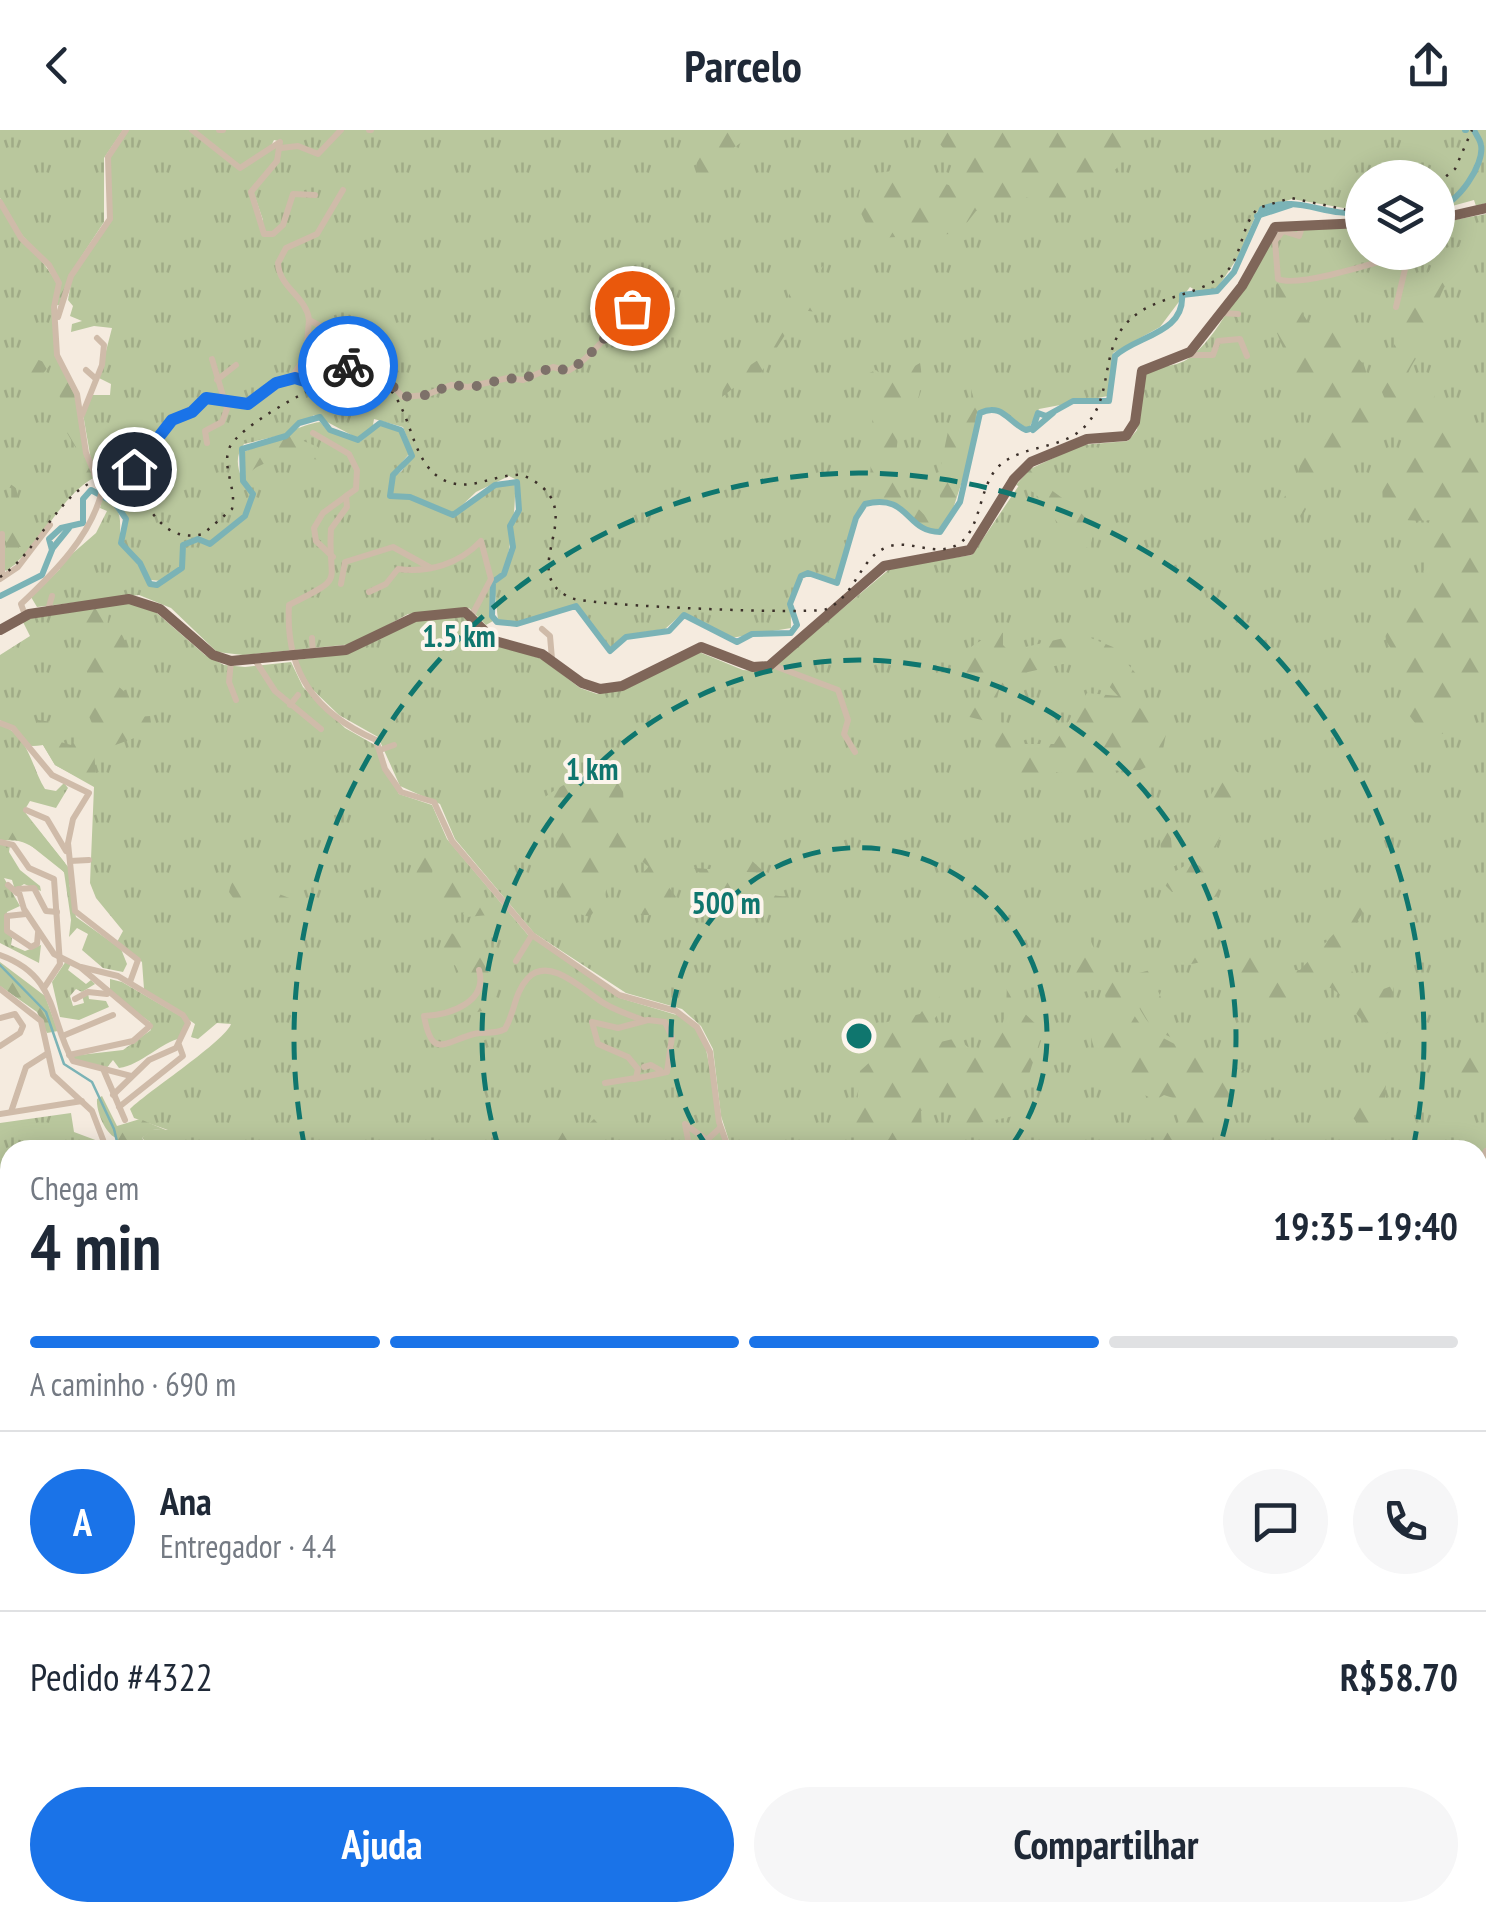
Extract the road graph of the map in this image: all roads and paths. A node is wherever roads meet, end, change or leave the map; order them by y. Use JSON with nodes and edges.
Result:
{"nodes":[{"id":1,"x":126,"y":130,"type":"edge"},
{"id":2,"x":341,"y":130,"type":"edge"},
{"id":3,"x":199,"y":132,"type":"edge"},
{"id":4,"x":281,"y":148,"type":"junction"},
{"id":5,"x":343,"y":190,"type":"dead end"},
{"id":6,"x":315,"y":195,"type":"dead end"},
{"id":7,"x":0,"y":202,"type":"edge"},
{"id":8,"x":1486,"y":208,"type":"edge"},
{"id":9,"x":1455,"y":215,"type":"edge"},
{"id":10,"x":1303,"y":223,"type":"junction"},
{"id":11,"x":1345,"y":223,"type":"edge"},
{"id":12,"x":639,"y":302,"type":"dead end"},
{"id":13,"x":1396,"y":307,"type":"dead end"},
{"id":14,"x":1221,"y":313,"type":"junction"},
{"id":15,"x":1238,"y":314,"type":"dead end"},
{"id":16,"x":57,"y":317,"type":"junction"},
{"id":17,"x":309,"y":320,"type":"junction"},
{"id":18,"x":97,"y":338,"type":"dead end"},
{"id":19,"x":1186,"y":355,"type":"junction"},
{"id":20,"x":1247,"y":356,"type":"dead end"},
{"id":21,"x":212,"y":359,"type":"dead end"},
{"id":22,"x":236,"y":365,"type":"dead end"},
{"id":23,"x":86,"y":370,"type":"dead end"},
{"id":24,"x":328,"y":370,"type":"junction"},
{"id":25,"x":94,"y":378,"type":"junction"},
{"id":26,"x":292,"y":378,"type":"junction"},
{"id":27,"x":217,"y":380,"type":"junction"},
{"id":28,"x":225,"y":399,"type":"junction"},
{"id":29,"x":82,"y":416,"type":"junction"},
{"id":30,"x":313,"y":433,"type":"dead end"},
{"id":31,"x":208,"y":444,"type":"dead end"},
{"id":32,"x":94,"y":474,"type":"junction"},
{"id":33,"x":346,"y":496,"type":"junction"},
{"id":34,"x":50,"y":526,"type":"dead end"},
{"id":35,"x":2,"y":534,"type":"edge"},
{"id":36,"x":335,"y":562,"type":"junction"},
{"id":37,"x":430,"y":569,"type":"junction"},
{"id":38,"x":1,"y":579,"type":"edge"},
{"id":39,"x":341,"y":584,"type":"dead end"},
{"id":40,"x":368,"y":592,"type":"dead end"},
{"id":41,"x":52,"y":596,"type":"dead end"},
{"id":42,"x":48,"y":612,"type":"junction"},
{"id":43,"x":25,"y":615,"type":"junction"},
{"id":44,"x":472,"y":615,"type":"junction"},
{"id":45,"x":0,"y":630,"type":"edge"},
{"id":46,"x":542,"y":630,"type":"dead end"},
{"id":47,"x":312,"y":638,"type":"dead end"},
{"id":48,"x":314,"y":654,"type":"junction"},
{"id":49,"x":292,"y":656,"type":"junction"},
{"id":50,"x":255,"y":660,"type":"junction"},
{"id":51,"x":552,"y":660,"type":"junction"},
{"id":52,"x":232,"y":662,"type":"junction"},
{"id":53,"x":778,"y":664,"type":"junction"},
{"id":54,"x":298,"y":695,"type":"dead end"},
{"id":55,"x":236,"y":700,"type":"dead end"},
{"id":56,"x":290,"y":705,"type":"junction"},
{"id":57,"x":0,"y":723,"type":"edge"},
{"id":58,"x":322,"y":728,"type":"dead end"},
{"id":59,"x":394,"y":745,"type":"dead end"},
{"id":60,"x":380,"y":750,"type":"junction"},
{"id":61,"x":856,"y":752,"type":"dead end"},
{"id":62,"x":26,"y":810,"type":"dead end"},
{"id":63,"x":0,"y":842,"type":"edge"},
{"id":64,"x":66,"y":846,"type":"junction"},
{"id":65,"x":69,"y":859,"type":"junction"},
{"id":66,"x":89,"y":860,"type":"dead end"},
{"id":67,"x":8,"y":884,"type":"dead end"},
{"id":68,"x":17,"y":893,"type":"junction"},
{"id":69,"x":20,"y":909,"type":"junction"},
{"id":70,"x":57,"y":912,"type":"junction"},
{"id":71,"x":38,"y":931,"type":"junction"},
{"id":72,"x":532,"y":935,"type":"junction"},
{"id":73,"x":0,"y":955,"type":"edge"},
{"id":74,"x":561,"y":955,"type":"junction"},
{"id":75,"x":60,"y":958,"type":"junction"},
{"id":76,"x":516,"y":961,"type":"dead end"},
{"id":77,"x":80,"y":967,"type":"junction"},
{"id":78,"x":478,"y":970,"type":"dead end"},
{"id":79,"x":544,"y":970,"type":"junction"},
{"id":80,"x":130,"y":982,"type":"junction"},
{"id":81,"x":44,"y":988,"type":"junction"},
{"id":82,"x":0,"y":989,"type":"edge"},
{"id":83,"x":108,"y":995,"type":"junction"},
{"id":84,"x":75,"y":1000,"type":"dead end"},
{"id":85,"x":112,"y":1015,"type":"dead end"},
{"id":86,"x":0,"y":1018,"type":"edge"},
{"id":87,"x":642,"y":1020,"type":"junction"},
{"id":88,"x":64,"y":1035,"type":"junction"},
{"id":89,"x":0,"y":1046,"type":"edge"},
{"id":90,"x":184,"y":1049,"type":"junction"},
{"id":91,"x":48,"y":1053,"type":"junction"},
{"id":92,"x":69,"y":1054,"type":"junction"},
{"id":93,"x":644,"y":1067,"type":"dead end"},
{"id":94,"x":104,"y":1071,"type":"junction"},
{"id":95,"x":665,"y":1073,"type":"junction"},
{"id":96,"x":132,"y":1077,"type":"junction"},
{"id":97,"x":634,"y":1079,"type":"junction"},
{"id":98,"x":605,"y":1082,"type":"dead end"},
{"id":99,"x":113,"y":1095,"type":"junction"},
{"id":100,"x":84,"y":1101,"type":"junction"},
{"id":101,"x":119,"y":1107,"type":"junction"},
{"id":102,"x":11,"y":1112,"type":"junction"},
{"id":103,"x":0,"y":1114,"type":"edge"},
{"id":104,"x":125,"y":1120,"type":"dead end"},
{"id":105,"x":720,"y":1128,"type":"junction"},
{"id":106,"x":99,"y":1140,"type":"edge"},
{"id":107,"x":688,"y":1140,"type":"edge"},
{"id":108,"x":702,"y":1140,"type":"edge"},
{"id":109,"x":713,"y":1140,"type":"edge"},
{"id":110,"x":725,"y":1140,"type":"edge"}],
"edges":[{"from":1,"to":16,"type":"street"},
{"from":2,"to":4,"type":"street"},
{"from":3,"to":4,"type":"street"},
{"from":4,"to":6,"type":"street"},
{"from":5,"to":17,"type":"street"},
{"from":7,"to":16,"type":"street"},
{"from":8,"to":9,"type":"main road"},
{"from":10,"to":11,"type":"main road"},
{"from":10,"to":13,"type":"street"},
{"from":10,"to":14,"type":"main road"},
{"from":12,"to":24,"type":"street"},
{"from":14,"to":15,"type":"street"},
{"from":14,"to":19,"type":"main road"},
{"from":16,"to":29,"type":"street"},
{"from":17,"to":24,"type":"street"},
{"from":17,"to":26,"type":"street"},
{"from":18,"to":25,"type":"street"},
{"from":19,"to":20,"type":"street"},
{"from":19,"to":53,"type":"main road"},
{"from":21,"to":27,"type":"street"},
{"from":22,"to":27,"type":"street"},
{"from":23,"to":25,"type":"street"},
{"from":24,"to":26,"type":"street"},
{"from":25,"to":29,"type":"street"},
{"from":26,"to":28,"type":"street"},
{"from":27,"to":28,"type":"street"},
{"from":28,"to":31,"type":"street"},
{"from":28,"to":32,"type":"street"},
{"from":29,"to":32,"type":"street"},
{"from":30,"to":33,"type":"street"},
{"from":32,"to":43,"type":"street"},
{"from":33,"to":36,"type":"street"},
{"from":33,"to":36,"type":"street"},
{"from":34,"to":38,"type":"street"},
{"from":35,"to":38,"type":"street"},
{"from":36,"to":49,"type":"street"},
{"from":37,"to":39,"type":"street"},
{"from":37,"to":40,"type":"street"},
{"from":37,"to":44,"type":"street"},
{"from":41,"to":42,"type":"street"},
{"from":42,"to":43,"type":"main road"},
{"from":42,"to":52,"type":"main road"},
{"from":43,"to":45,"type":"main road"},
{"from":44,"to":48,"type":"main road"},
{"from":44,"to":51,"type":"main road"},
{"from":46,"to":51,"type":"street"},
{"from":47,"to":48,"type":"street"},
{"from":48,"to":49,"type":"main road"},
{"from":49,"to":50,"type":"main road"},
{"from":49,"to":60,"type":"street"},
{"from":50,"to":52,"type":"main road"},
{"from":50,"to":56,"type":"street"},
{"from":51,"to":53,"type":"main road"},
{"from":52,"to":55,"type":"street"},
{"from":53,"to":61,"type":"street"},
{"from":54,"to":56,"type":"street"},
{"from":56,"to":58,"type":"street"},
{"from":57,"to":64,"type":"street"},
{"from":59,"to":60,"type":"street"},
{"from":60,"to":72,"type":"street"},
{"from":62,"to":64,"type":"street"},
{"from":63,"to":70,"type":"street"},
{"from":64,"to":65,"type":"street"},
{"from":65,"to":66,"type":"street"},
{"from":65,"to":80,"type":"street"},
{"from":67,"to":68,"type":"street"},
{"from":68,"to":69,"type":"street"},
{"from":68,"to":70,"type":"street"},
{"from":69,"to":71,"type":"street"},
{"from":69,"to":71,"type":"street"},
{"from":70,"to":75,"type":"street"},
{"from":71,"to":75,"type":"street"},
{"from":72,"to":74,"type":"street"},
{"from":72,"to":76,"type":"street"},
{"from":73,"to":81,"type":"street"},
{"from":74,"to":79,"type":"street"},
{"from":74,"to":105,"type":"street"},
{"from":75,"to":77,"type":"street"},
{"from":75,"to":81,"type":"street"},
{"from":77,"to":80,"type":"street"},
{"from":77,"to":83,"type":"street"},
{"from":78,"to":79,"type":"street"},
{"from":79,"to":87,"type":"street"},
{"from":80,"to":90,"type":"street"},
{"from":81,"to":88,"type":"street"},
{"from":82,"to":91,"type":"street"},
{"from":83,"to":84,"type":"street"},
{"from":83,"to":92,"type":"street"},
{"from":85,"to":88,"type":"street"},
{"from":86,"to":89,"type":"street"},
{"from":87,"to":95,"type":"street"},
{"from":87,"to":97,"type":"street"},
{"from":88,"to":92,"type":"street"},
{"from":90,"to":96,"type":"street"},
{"from":90,"to":101,"type":"street"},
{"from":91,"to":100,"type":"street"},
{"from":91,"to":102,"type":"street"},
{"from":92,"to":94,"type":"street"},
{"from":93,"to":95,"type":"street"},
{"from":94,"to":96,"type":"street"},
{"from":94,"to":99,"type":"street"},
{"from":95,"to":97,"type":"street"},
{"from":96,"to":99,"type":"street"},
{"from":97,"to":98,"type":"street"},
{"from":99,"to":101,"type":"street"},
{"from":100,"to":102,"type":"street"},
{"from":100,"to":106,"type":"street"},
{"from":101,"to":104,"type":"street"},
{"from":102,"to":103,"type":"street"},
{"from":105,"to":109,"type":"street"},
{"from":105,"to":110,"type":"street"},
{"from":107,"to":108,"type":"street"}]}
